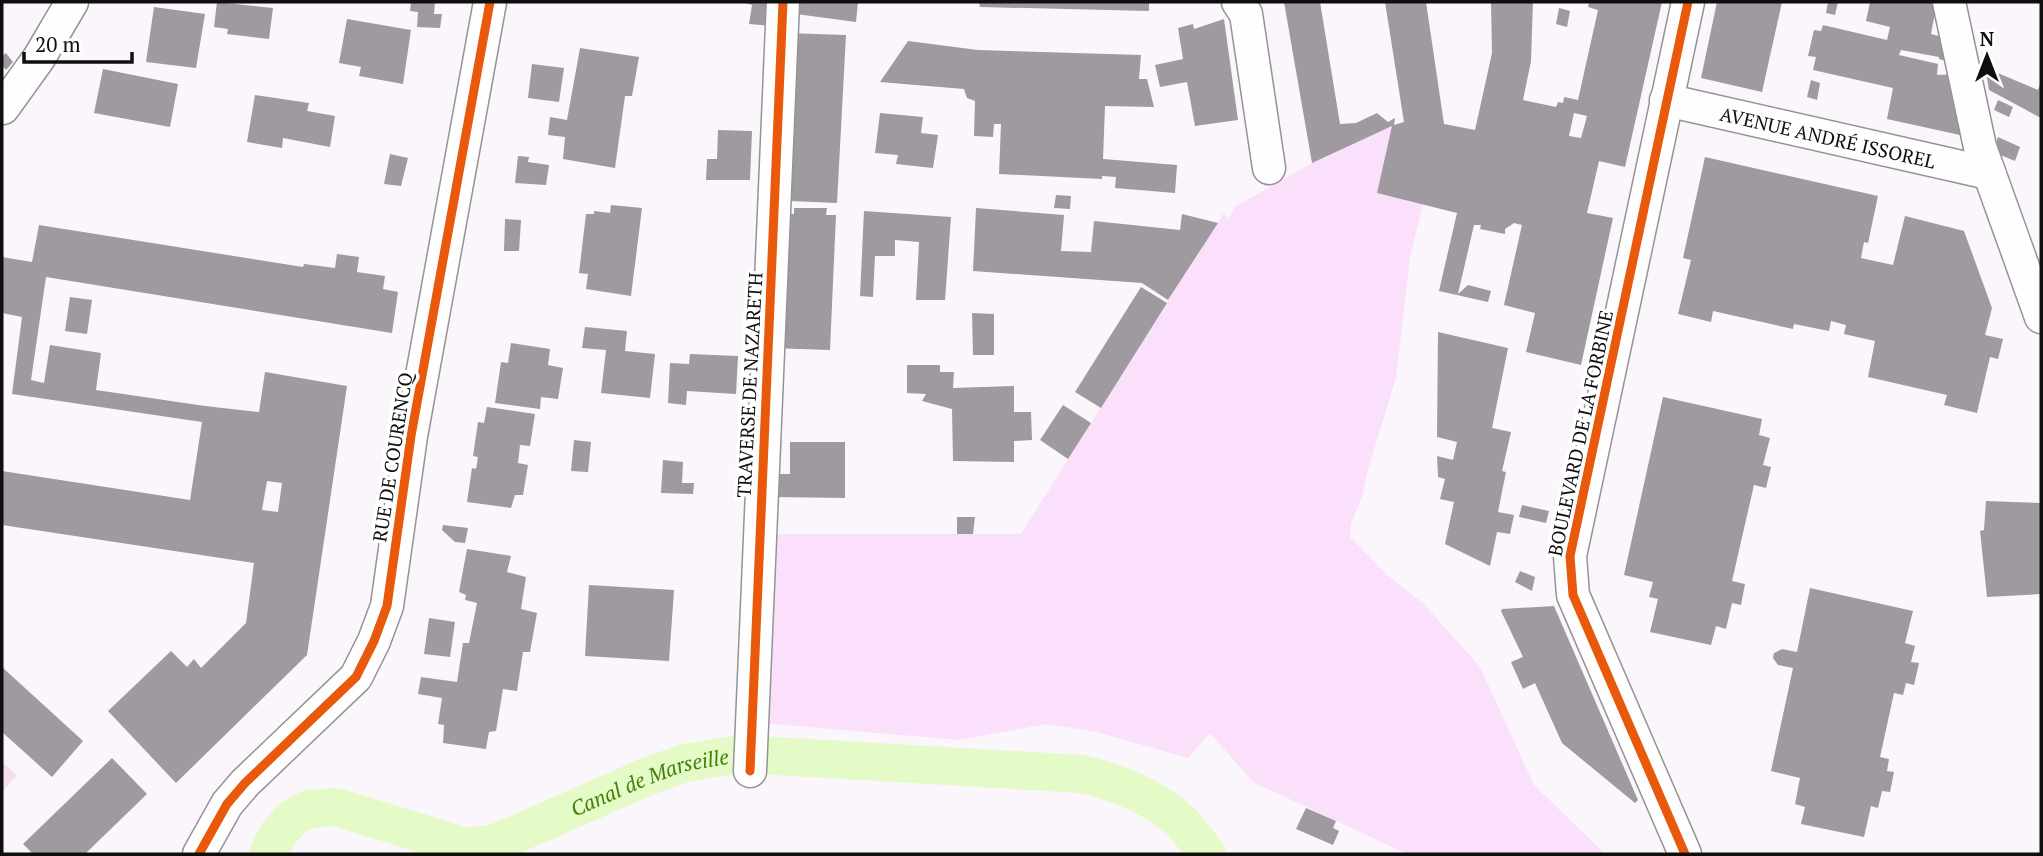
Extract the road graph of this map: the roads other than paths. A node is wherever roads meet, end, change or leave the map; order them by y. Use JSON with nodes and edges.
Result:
{"nodes":[{"id":1,"x":72,"y":2,"type":"edge"},
{"id":2,"x":489,"y":2,"type":"edge"},
{"id":3,"x":783,"y":2,"type":"edge"},
{"id":4,"x":1238,"y":2,"type":"edge"},
{"id":5,"x":1688,"y":2,"type":"edge"},
{"id":6,"x":1949,"y":2,"type":"edge"},
{"id":7,"x":1666,"y":100,"type":"junction"},
{"id":8,"x":3,"y":108,"type":"edge"},
{"id":9,"x":1984,"y":160,"type":"junction"},
{"id":10,"x":1269,"y":168,"type":"dead end"},
{"id":11,"x":2041,"y":317,"type":"edge"},
{"id":12,"x":750,"y":771,"type":"dead end"},
{"id":13,"x":199,"y":854,"type":"edge"},
{"id":14,"x":1685,"y":854,"type":"edge"}],
"edges":[{"from":1,"to":8,"type":"street"},
{"from":2,"to":13,"type":"street","name":"RUE DE COURENCQ"},
{"from":3,"to":12,"type":"street","name":"TRAVERSE DE NAZARETH"},
{"from":4,"to":10,"type":"street"},
{"from":5,"to":7,"type":"street","name":"BOULEVARD DE LA FORBINE"},
{"from":6,"to":9,"type":"street"},
{"from":7,"to":9,"type":"street","name":"AVENUE ANDRÉ ISSOREL"},
{"from":7,"to":14,"type":"street","name":"BOULEVARD DE LA FORBINE"},
{"from":9,"to":11,"type":"street"}]}
